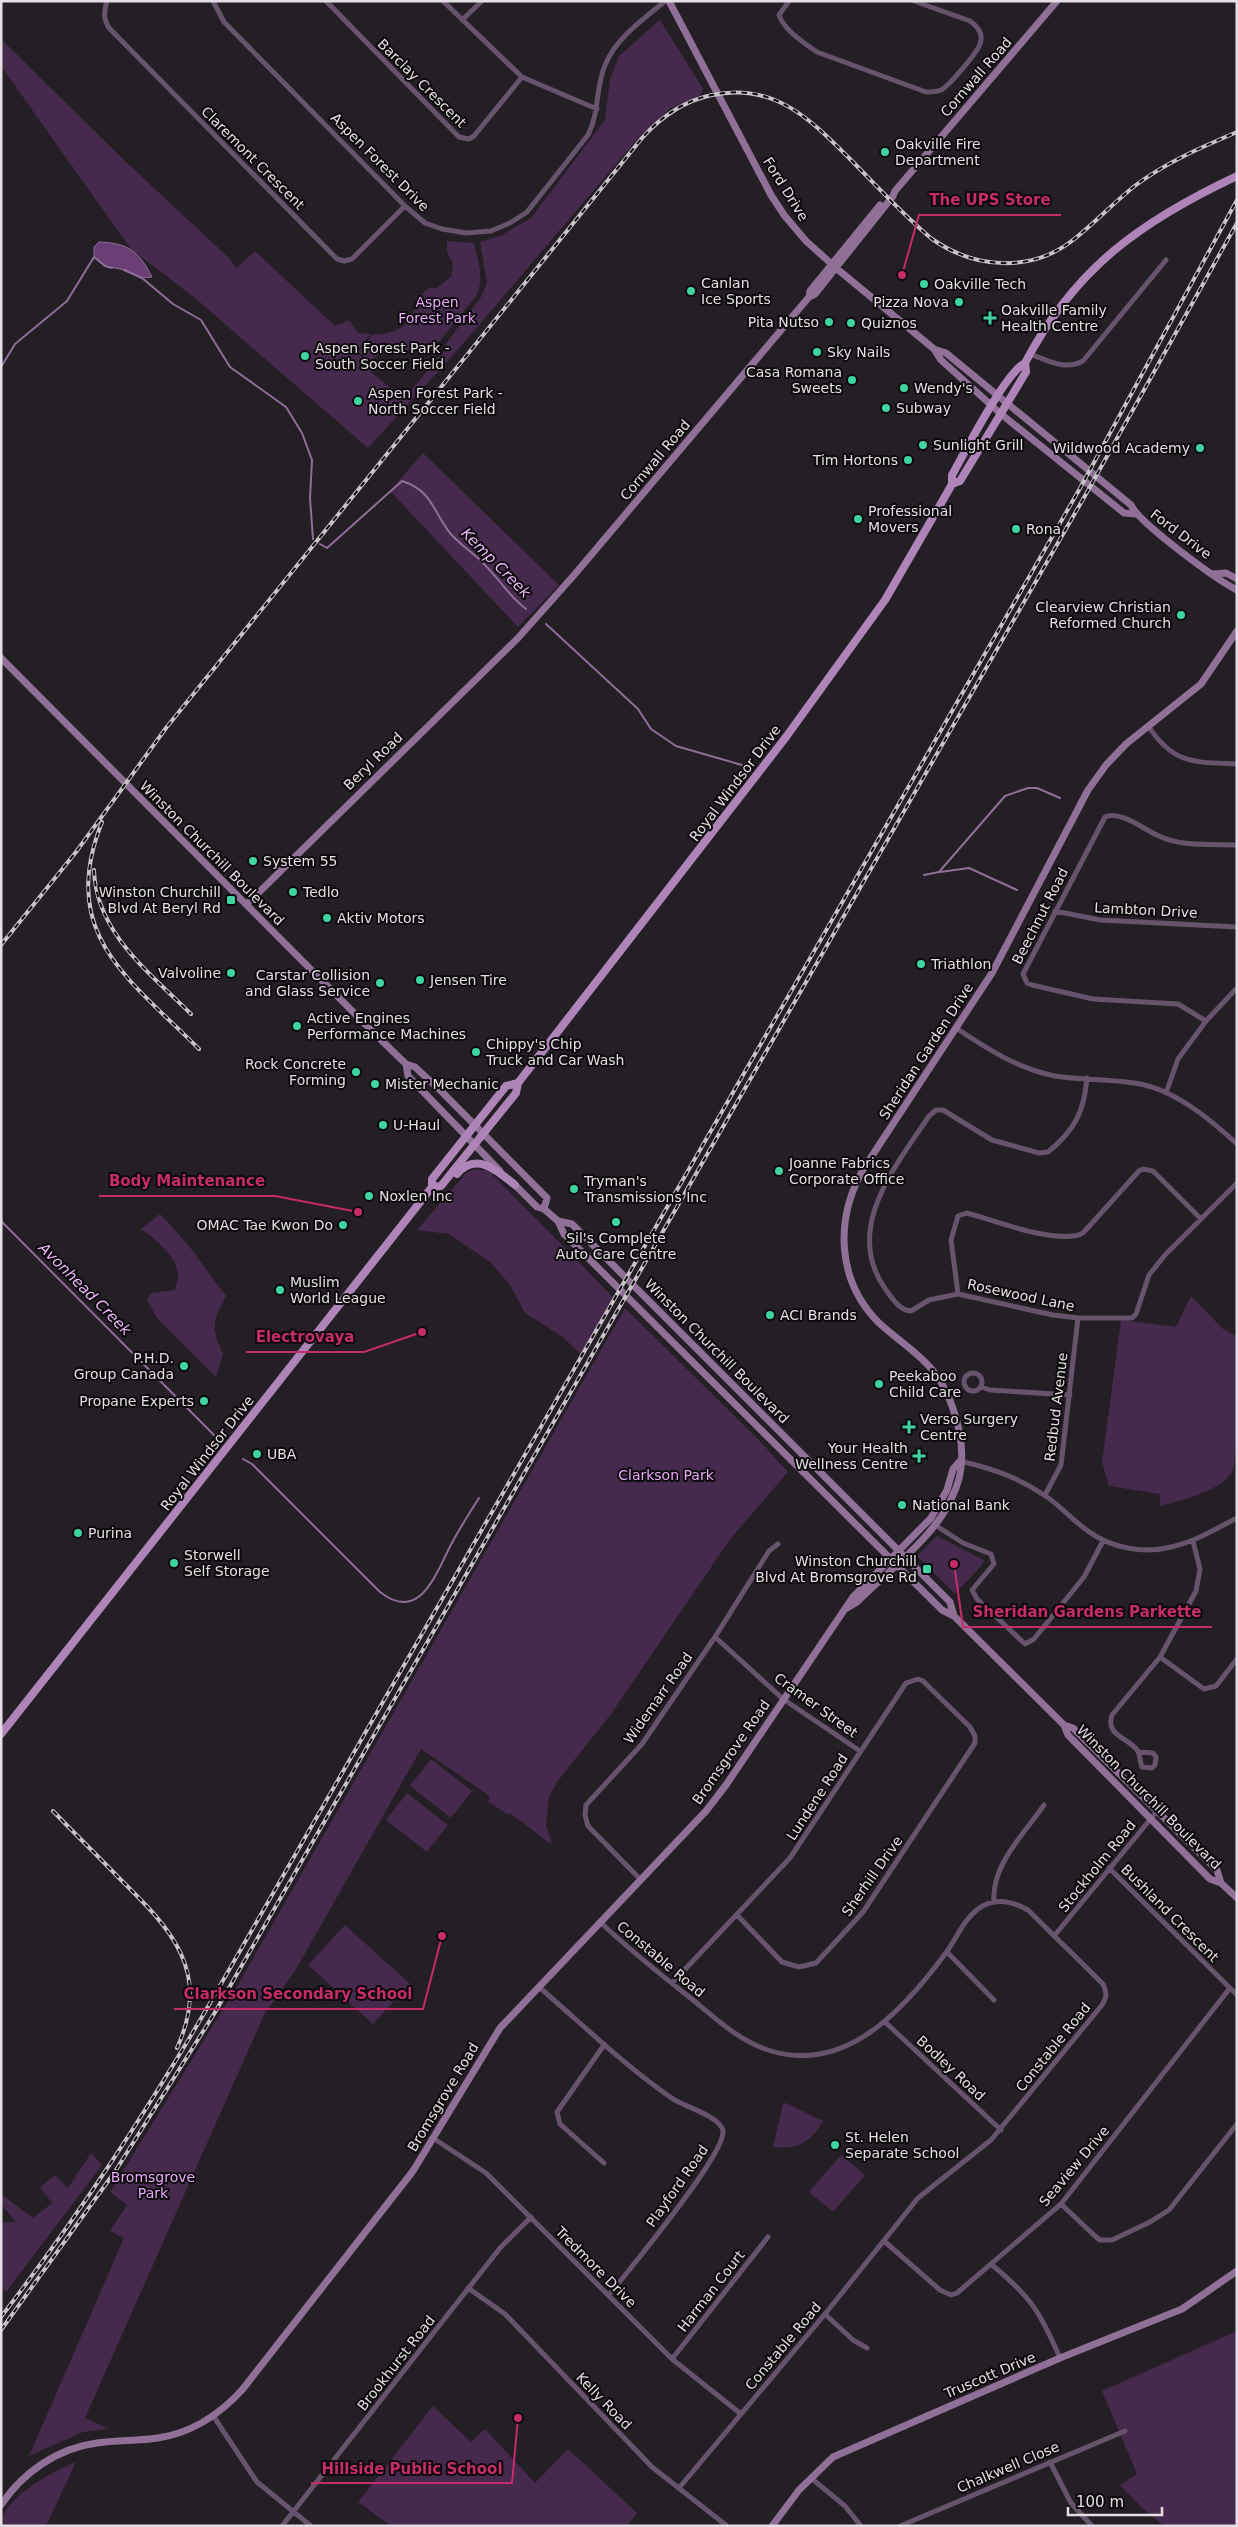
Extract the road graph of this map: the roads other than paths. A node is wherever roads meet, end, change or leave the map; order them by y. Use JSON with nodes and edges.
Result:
{"nodes":[{"id":1,"x":107,"y":1,"type":"edge"},
{"id":2,"x":213,"y":1,"type":"edge"},
{"id":3,"x":326,"y":1,"type":"edge"},
{"id":4,"x":444,"y":1,"type":"edge"},
{"id":5,"x":482,"y":1,"type":"edge"},
{"id":6,"x":667,"y":1,"type":"edge"},
{"id":7,"x":789,"y":1,"type":"edge"},
{"id":8,"x":914,"y":1,"type":"edge"},
{"id":9,"x":1057,"y":1,"type":"edge"},
{"id":10,"x":462,"y":20,"type":"junction"},
{"id":11,"x":522,"y":77,"type":"junction"},
{"id":12,"x":597,"y":109,"type":"junction"},
{"id":13,"x":1237,"y":176,"type":"edge"},
{"id":14,"x":405,"y":206,"type":"junction"},
{"id":15,"x":1166,"y":260,"type":"dead end"},
{"id":16,"x":834,"y":266,"type":"junction"},
{"id":17,"x":934,"y":349,"type":"junction"},
{"id":18,"x":1030,"y":354,"type":"junction"},
{"id":19,"x":1024,"y":363,"type":"junction"},
{"id":20,"x":999,"y":396,"type":"junction"},
{"id":21,"x":1008,"y":404,"type":"junction"},
{"id":22,"x":993,"y":406,"type":"junction"},
{"id":23,"x":1001,"y":414,"type":"junction"},
{"id":24,"x":952,"y":484,"type":"junction"},
{"id":25,"x":1135,"y":514,"type":"junction"},
{"id":26,"x":1213,"y":574,"type":"junction"},
{"id":27,"x":1237,"y":579,"type":"edge"},
{"id":28,"x":1237,"y":590,"type":"edge"},
{"id":29,"x":1237,"y":631,"type":"edge"},
{"id":30,"x":518,"y":638,"type":"joint"},
{"id":31,"x":1,"y":658,"type":"edge"},
{"id":32,"x":1150,"y":727,"type":"junction"},
{"id":33,"x":1237,"y":764,"type":"edge"},
{"id":34,"x":1237,"y":845,"type":"edge"},
{"id":35,"x":247,"y":904,"type":"junction"},
{"id":36,"x":1055,"y":911,"type":"junction"},
{"id":37,"x":1237,"y":927,"type":"edge"},
{"id":38,"x":1237,"y":988,"type":"edge"},
{"id":39,"x":1206,"y":1021,"type":"junction"},
{"id":40,"x":956,"y":1028,"type":"junction"},
{"id":41,"x":406,"y":1064,"type":"junction"},
{"id":42,"x":1087,"y":1078,"type":"junction"},
{"id":43,"x":518,"y":1084,"type":"junction"},
{"id":44,"x":1166,"y":1094,"type":"junction"},
{"id":45,"x":475,"y":1125,"type":"junction"},
{"id":46,"x":484,"y":1134,"type":"junction"},
{"id":47,"x":466,"y":1136,"type":"junction"},
{"id":48,"x":1237,"y":1144,"type":"edge"},
{"id":49,"x":474,"y":1145,"type":"junction"},
{"id":50,"x":444,"y":1183,"type":"junction"},
{"id":51,"x":1237,"y":1183,"type":"edge"},
{"id":52,"x":515,"y":1186,"type":"junction"},
{"id":53,"x":432,"y":1187,"type":"junction"},
{"id":54,"x":544,"y":1209,"type":"junction"},
{"id":55,"x":1201,"y":1219,"type":"junction"},
{"id":56,"x":558,"y":1221,"type":"junction"},
{"id":57,"x":958,"y":1294,"type":"junction"},
{"id":58,"x":1078,"y":1318,"type":"junction"},
{"id":59,"x":980,"y":1387,"type":"dead end"},
{"id":60,"x":1070,"y":1395,"type":"junction"},
{"id":61,"x":960,"y":1461,"type":"junction"},
{"id":62,"x":1045,"y":1495,"type":"junction"},
{"id":63,"x":1237,"y":1518,"type":"edge"},
{"id":64,"x":935,"y":1525,"type":"junction"},
{"id":65,"x":1193,"y":1540,"type":"junction"},
{"id":66,"x":1103,"y":1541,"type":"junction"},
{"id":67,"x":778,"y":1544,"type":"dead end"},
{"id":68,"x":901,"y":1554,"type":"junction"},
{"id":69,"x":893,"y":1562,"type":"junction"},
{"id":70,"x":954,"y":1616,"type":"junction"},
{"id":71,"x":715,"y":1637,"type":"junction"},
{"id":72,"x":1160,"y":1656,"type":"junction"},
{"id":73,"x":1237,"y":1659,"type":"edge"},
{"id":74,"x":783,"y":1699,"type":"junction"},
{"id":75,"x":1064,"y":1725,"type":"junction"},
{"id":76,"x":1,"y":1734,"type":"edge"},
{"id":77,"x":975,"y":1736,"type":"joint"},
{"id":78,"x":860,"y":1751,"type":"junction"},
{"id":79,"x":1138,"y":1752,"type":"dead end"},
{"id":80,"x":1044,"y":1805,"type":"dead end"},
{"id":81,"x":1158,"y":1810,"type":"junction"},
{"id":82,"x":1150,"y":1819,"type":"junction"},
{"id":83,"x":1109,"y":1868,"type":"junction"},
{"id":84,"x":640,"y":1879,"type":"junction"},
{"id":85,"x":1221,"y":1883,"type":"junction"},
{"id":86,"x":1237,"y":1898,"type":"edge"},
{"id":87,"x":994,"y":1902,"type":"junction"},
{"id":88,"x":736,"y":1915,"type":"junction"},
{"id":89,"x":600,"y":1922,"type":"junction"},
{"id":90,"x":1054,"y":1936,"type":"junction"},
{"id":91,"x":947,"y":1952,"type":"junction"},
{"id":92,"x":672,"y":1983,"type":"junction"},
{"id":93,"x":539,"y":1987,"type":"junction"},
{"id":94,"x":1230,"y":1988,"type":"junction"},
{"id":95,"x":1237,"y":1995,"type":"edge"},
{"id":96,"x":994,"y":2000,"type":"dead end"},
{"id":97,"x":885,"y":2022,"type":"junction"},
{"id":98,"x":604,"y":2045,"type":"junction"},
{"id":99,"x":1237,"y":2124,"type":"edge"},
{"id":100,"x":1001,"y":2130,"type":"junction"},
{"id":101,"x":433,"y":2138,"type":"junction"},
{"id":102,"x":604,"y":2163,"type":"dead end"},
{"id":103,"x":1061,"y":2204,"type":"junction"},
{"id":104,"x":531,"y":2217,"type":"junction"},
{"id":105,"x":768,"y":2237,"type":"dead end"},
{"id":106,"x":884,"y":2241,"type":"junction"},
{"id":107,"x":992,"y":2265,"type":"junction"},
{"id":108,"x":1237,"y":2271,"type":"edge"},
{"id":109,"x":468,"y":2288,"type":"junction"},
{"id":110,"x":609,"y":2295,"type":"junction"},
{"id":111,"x":825,"y":2314,"type":"junction"},
{"id":112,"x":867,"y":2348,"type":"dead end"},
{"id":113,"x":1060,"y":2358,"type":"junction"},
{"id":114,"x":672,"y":2359,"type":"junction"},
{"id":115,"x":741,"y":2414,"type":"junction"},
{"id":116,"x":214,"y":2417,"type":"junction"},
{"id":117,"x":1125,"y":2431,"type":"dead end"},
{"id":118,"x":1050,"y":2462,"type":"junction"},
{"id":119,"x":811,"y":2478,"type":"junction"},
{"id":120,"x":679,"y":2488,"type":"junction"},
{"id":121,"x":1,"y":2505,"type":"edge"},
{"id":122,"x":293,"y":2512,"type":"junction"},
{"id":123,"x":282,"y":2526,"type":"edge"},
{"id":124,"x":311,"y":2526,"type":"edge"},
{"id":125,"x":727,"y":2526,"type":"edge"},
{"id":126,"x":772,"y":2526,"type":"edge"},
{"id":127,"x":861,"y":2526,"type":"edge"},
{"id":128,"x":900,"y":2526,"type":"edge"},
{"id":129,"x":1092,"y":2526,"type":"edge"}],
"edges":[{"from":1,"to":14,"type":"street","name":"Claremont Crescent"},
{"from":2,"to":14,"type":"street","name":"Aspen Forest Drive"},
{"from":3,"to":11,"type":"street","name":"Barclay Crescent"},
{"from":4,"to":10,"type":"street"},
{"from":5,"to":10,"type":"street"},
{"from":6,"to":12,"type":"street","name":"Aspen Forest Drive"},
{"from":6,"to":16,"type":"main road","name":"Ford Drive"},
{"from":7,"to":8,"type":"street"},
{"from":9,"to":16,"type":"main road","name":"Cornwall Road"},
{"from":10,"to":11,"type":"street"},
{"from":11,"to":12,"type":"street"},
{"from":12,"to":14,"type":"street","name":"Aspen Forest Drive"},
{"from":13,"to":18,"type":"main road","name":"Royal Windsor Drive"},
{"from":15,"to":18,"type":"street"},
{"from":16,"to":17,"type":"main road","name":"Ford Drive"},
{"from":16,"to":30,"type":"main road","name":"Cornwall Road"},
{"from":17,"to":20,"type":"main road","name":"Ford Drive"},
{"from":17,"to":22,"type":"main road","name":"Ford Drive"},
{"from":18,"to":19,"type":"main road","name":"Royal Windsor Drive"},
{"from":19,"to":20,"type":"main road","name":"Royal Windsor Drive"},
{"from":19,"to":21,"type":"main road","name":"Royal Windsor Drive"},
{"from":20,"to":21,"type":"main road","name":"Ford Drive"},
{"from":20,"to":22,"type":"main road","name":"Royal Windsor Drive"},
{"from":21,"to":23,"type":"main road","name":"Royal Windsor Drive"},
{"from":21,"to":25,"type":"main road","name":"Ford Drive"},
{"from":22,"to":23,"type":"main road","name":"Ford Drive"},
{"from":22,"to":24,"type":"main road","name":"Royal Windsor Drive"},
{"from":23,"to":24,"type":"main road","name":"Royal Windsor Drive"},
{"from":23,"to":25,"type":"main road","name":"Ford Drive"},
{"from":24,"to":43,"type":"main road","name":"Royal Windsor Drive"},
{"from":25,"to":26,"type":"main road","name":"Ford Drive"},
{"from":26,"to":27,"type":"main road","name":"Ford Drive"},
{"from":26,"to":28,"type":"main road","name":"Ford Drive"},
{"from":29,"to":32,"type":"main road","name":"Sheridan Garden Drive"},
{"from":30,"to":35,"type":"main road","name":"Beryl Road"},
{"from":31,"to":35,"type":"main road","name":"Winston Churchill Boulevard"},
{"from":32,"to":33,"type":"street"},
{"from":32,"to":40,"type":"main road","name":"Sheridan Garden Drive"},
{"from":34,"to":36,"type":"street","name":"Beechnut Road"},
{"from":35,"to":41,"type":"main road","name":"Winston Churchill Boulevard"},
{"from":36,"to":37,"type":"street","name":"Lambton Drive"},
{"from":36,"to":39,"type":"street","name":"Beechnut Road"},
{"from":38,"to":39,"type":"street"},
{"from":39,"to":44,"type":"street"},
{"from":40,"to":42,"type":"street"},
{"from":40,"to":61,"type":"main road","name":"Sheridan Garden Drive"},
{"from":41,"to":45,"type":"main road","name":"Winston Churchill Boulevard"},
{"from":41,"to":47,"type":"main road","name":"Winston Churchill Boulevard"},
{"from":42,"to":44,"type":"street"},
{"from":42,"to":57,"type":"street","name":"Rosewood Lane"},
{"from":43,"to":45,"type":"main road","name":"Royal Windsor Drive"},
{"from":43,"to":46,"type":"main road","name":"Royal Windsor Drive"},
{"from":44,"to":48,"type":"street"},
{"from":45,"to":46,"type":"main road","name":"Winston Churchill Boulevard"},
{"from":45,"to":47,"type":"main road","name":"Royal Windsor Drive"},
{"from":46,"to":49,"type":"main road","name":"Royal Windsor Drive"},
{"from":46,"to":54,"type":"main road","name":"Winston Churchill Boulevard"},
{"from":47,"to":49,"type":"main road","name":"Winston Churchill Boulevard"},
{"from":47,"to":53,"type":"main road","name":"Royal Windsor Drive"},
{"from":49,"to":50,"type":"main road","name":"Royal Windsor Drive"},
{"from":49,"to":52,"type":"main road","name":"Winston Churchill Boulevard"},
{"from":50,"to":52,"type":"main road"},
{"from":50,"to":53,"type":"main road"},
{"from":51,"to":55,"type":"street","name":"Rosewood Lane"},
{"from":52,"to":54,"type":"main road","name":"Winston Churchill Boulevard"},
{"from":53,"to":76,"type":"main road","name":"Royal Windsor Drive"},
{"from":54,"to":56,"type":"main road","name":"Winston Churchill Boulevard"},
{"from":55,"to":57,"type":"street"},
{"from":55,"to":58,"type":"street","name":"Rosewood Lane"},
{"from":56,"to":68,"type":"main road","name":"Winston Churchill Boulevard"},
{"from":56,"to":69,"type":"main road","name":"Winston Churchill Boulevard"},
{"from":57,"to":58,"type":"street","name":"Rosewood Lane"},
{"from":58,"to":60,"type":"street","name":"Redbud Avenue"},
{"from":59,"to":60,"type":"street"},
{"from":60,"to":62,"type":"street","name":"Redbud Avenue"},
{"from":61,"to":62,"type":"street"},
{"from":61,"to":64,"type":"main road","name":"Sheridan Garden Drive"},
{"from":61,"to":68,"type":"main road"},
{"from":62,"to":66,"type":"street"},
{"from":63,"to":65,"type":"street"},
{"from":64,"to":66,"type":"street"},
{"from":64,"to":68,"type":"main road","name":"Sheridan Garden Drive"},
{"from":65,"to":66,"type":"street"},
{"from":65,"to":72,"type":"street"},
{"from":67,"to":71,"type":"street","name":"Widemarr Road"},
{"from":68,"to":69,"type":"main road","name":"Bromsgrove Road"},
{"from":68,"to":70,"type":"main road","name":"Winston Churchill Boulevard"},
{"from":69,"to":70,"type":"main road","name":"Winston Churchill Boulevard"},
{"from":69,"to":74,"type":"main road","name":"Bromsgrove Road"},
{"from":70,"to":75,"type":"main road","name":"Winston Churchill Boulevard"},
{"from":71,"to":74,"type":"street","name":"Cramer Street"},
{"from":71,"to":84,"type":"street","name":"Widemarr Road"},
{"from":72,"to":73,"type":"street"},
{"from":72,"to":79,"type":"street"},
{"from":74,"to":78,"type":"street","name":"Cramer Street"},
{"from":74,"to":84,"type":"main road","name":"Bromsgrove Road"},
{"from":75,"to":81,"type":"main road","name":"Winston Churchill Boulevard"},
{"from":75,"to":82,"type":"main road","name":"Winston Churchill Boulevard"},
{"from":77,"to":78,"type":"street","name":"Lundene Road"},
{"from":77,"to":88,"type":"street","name":"Sherhill Drive"},
{"from":78,"to":88,"type":"street","name":"Lundene Road"},
{"from":80,"to":87,"type":"street"},
{"from":81,"to":82,"type":"street","name":"Stockholm Road"},
{"from":81,"to":85,"type":"main road","name":"Winston Churchill Boulevard"},
{"from":82,"to":83,"type":"street","name":"Stockholm Road"},
{"from":82,"to":85,"type":"main road","name":"Winston Churchill Boulevard"},
{"from":83,"to":90,"type":"street","name":"Stockholm Road"},
{"from":83,"to":94,"type":"street","name":"Bushland Crescent"},
{"from":84,"to":89,"type":"main road","name":"Bromsgrove Road"},
{"from":85,"to":86,"type":"main road","name":"Winston Churchill Boulevard"},
{"from":87,"to":90,"type":"street","name":"Constable Road"},
{"from":87,"to":91,"type":"street","name":"Constable Road"},
{"from":88,"to":92,"type":"street","name":"Lundene Road"},
{"from":89,"to":92,"type":"street","name":"Constable Road"},
{"from":89,"to":93,"type":"main road","name":"Bromsgrove Road"},
{"from":90,"to":100,"type":"street","name":"Constable Road"},
{"from":91,"to":96,"type":"street"},
{"from":91,"to":97,"type":"street","name":"Constable Road"},
{"from":92,"to":97,"type":"street","name":"Constable Road"},
{"from":93,"to":98,"type":"street","name":"Playford Road"},
{"from":93,"to":101,"type":"main road","name":"Bromsgrove Road"},
{"from":94,"to":95,"type":"street","name":"Bushland Crescent"},
{"from":94,"to":103,"type":"street","name":"Seaview Drive"},
{"from":97,"to":100,"type":"street","name":"Bodley Road"},
{"from":98,"to":102,"type":"street"},
{"from":98,"to":110,"type":"street","name":"Playford Road"},
{"from":99,"to":103,"type":"street"},
{"from":100,"to":106,"type":"street","name":"Constable Road"},
{"from":101,"to":104,"type":"street","name":"Tredmore Drive"},
{"from":101,"to":116,"type":"main road","name":"Bromsgrove Road"},
{"from":103,"to":107,"type":"street","name":"Seaview Drive"},
{"from":104,"to":109,"type":"street","name":"Brookhurst Road"},
{"from":104,"to":110,"type":"street","name":"Tredmore Drive"},
{"from":105,"to":114,"type":"street","name":"Harman Court"},
{"from":106,"to":107,"type":"street","name":"Seaview Drive"},
{"from":106,"to":111,"type":"street","name":"Constable Road"},
{"from":107,"to":113,"type":"street"},
{"from":108,"to":113,"type":"main road","name":"Truscott Drive"},
{"from":109,"to":120,"type":"street","name":"Kelly Road"},
{"from":109,"to":122,"type":"street","name":"Brookhurst Road"},
{"from":110,"to":114,"type":"street","name":"Tredmore Drive"},
{"from":111,"to":112,"type":"street"},
{"from":111,"to":115,"type":"street","name":"Constable Road"},
{"from":113,"to":119,"type":"main road","name":"Truscott Drive"},
{"from":114,"to":115,"type":"street","name":"Tredmore Drive"},
{"from":115,"to":120,"type":"street","name":"Constable Road"},
{"from":116,"to":121,"type":"main road","name":"Bromsgrove Road"},
{"from":116,"to":122,"type":"street"},
{"from":117,"to":118,"type":"street","name":"Chalkwell Close"},
{"from":118,"to":128,"type":"street","name":"Chalkwell Close"},
{"from":118,"to":129,"type":"street"},
{"from":119,"to":126,"type":"main road","name":"Truscott Drive"},
{"from":119,"to":127,"type":"street"},
{"from":120,"to":125,"type":"street","name":"Kelly Road"},
{"from":122,"to":123,"type":"street","name":"Brookhurst Road"},
{"from":122,"to":124,"type":"street"}]}
